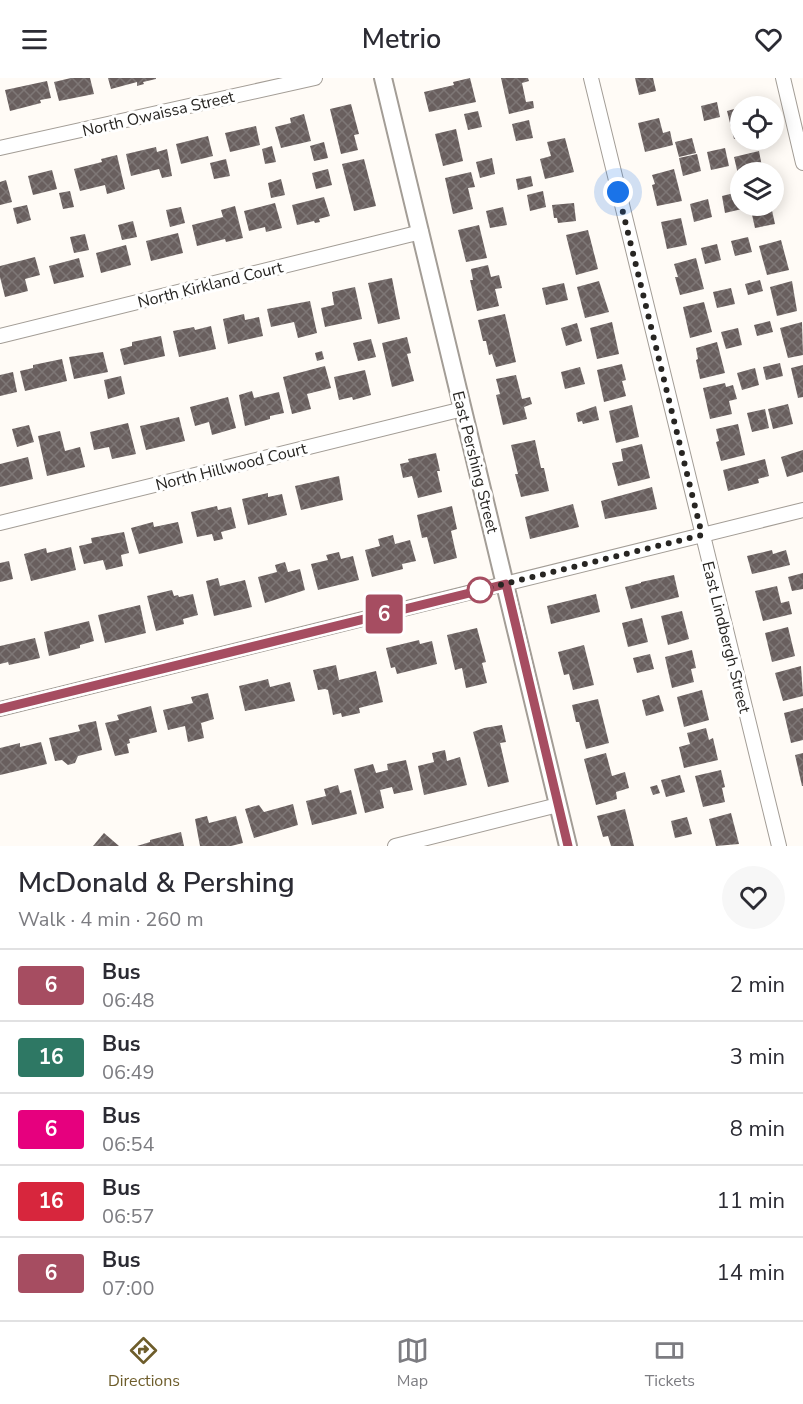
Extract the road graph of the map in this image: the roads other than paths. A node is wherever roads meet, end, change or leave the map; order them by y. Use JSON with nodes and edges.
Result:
{"nodes":[{"id":1,"x":315,"y":78,"type":"edge"},
{"id":2,"x":383,"y":78,"type":"edge"},
{"id":3,"x":591,"y":78,"type":"edge"},
{"id":4,"x":783,"y":78,"type":"edge"},
{"id":5,"x":0,"y":148,"type":"edge"},
{"id":6,"x":803,"y":163,"type":"edge"},
{"id":7,"x":421,"y":232,"type":"junction"},
{"id":8,"x":0,"y":336,"type":"edge"},
{"id":9,"x":463,"y":409,"type":"junction"},
{"id":10,"x":803,"y":510,"type":"edge"},
{"id":11,"x":0,"y":523,"type":"edge"},
{"id":12,"x":702,"y":535,"type":"junction"},
{"id":13,"x":506,"y":584,"type":"junction"},
{"id":14,"x":0,"y":709,"type":"edge"},
{"id":15,"x":558,"y":805,"type":"junction"},
{"id":16,"x":395,"y":846,"type":"edge"},
{"id":17,"x":568,"y":846,"type":"edge"},
{"id":18,"x":780,"y":846,"type":"edge"}],
"edges":[{"from":1,"to":5,"type":"street","name":"North Owaissa Street"},
{"from":2,"to":7,"type":"street","name":"East Pershing Street"},
{"from":3,"to":12,"type":"street","name":"East Lindbergh Street"},
{"from":4,"to":6,"type":"street"},
{"from":7,"to":8,"type":"street","name":"North Kirkland Court"},
{"from":7,"to":9,"type":"street","name":"East Pershing Street"},
{"from":9,"to":11,"type":"street","name":"North Hillwood Court"},
{"from":9,"to":13,"type":"street","name":"East Pershing Street"},
{"from":10,"to":12,"type":"street"},
{"from":12,"to":13,"type":"street"},
{"from":12,"to":18,"type":"street","name":"East Lindbergh Street"},
{"from":13,"to":14,"type":"street"},
{"from":13,"to":15,"type":"street","name":"East Pershing Street"},
{"from":15,"to":16,"type":"street"},
{"from":15,"to":17,"type":"street","name":"East Pershing Street"}]}
